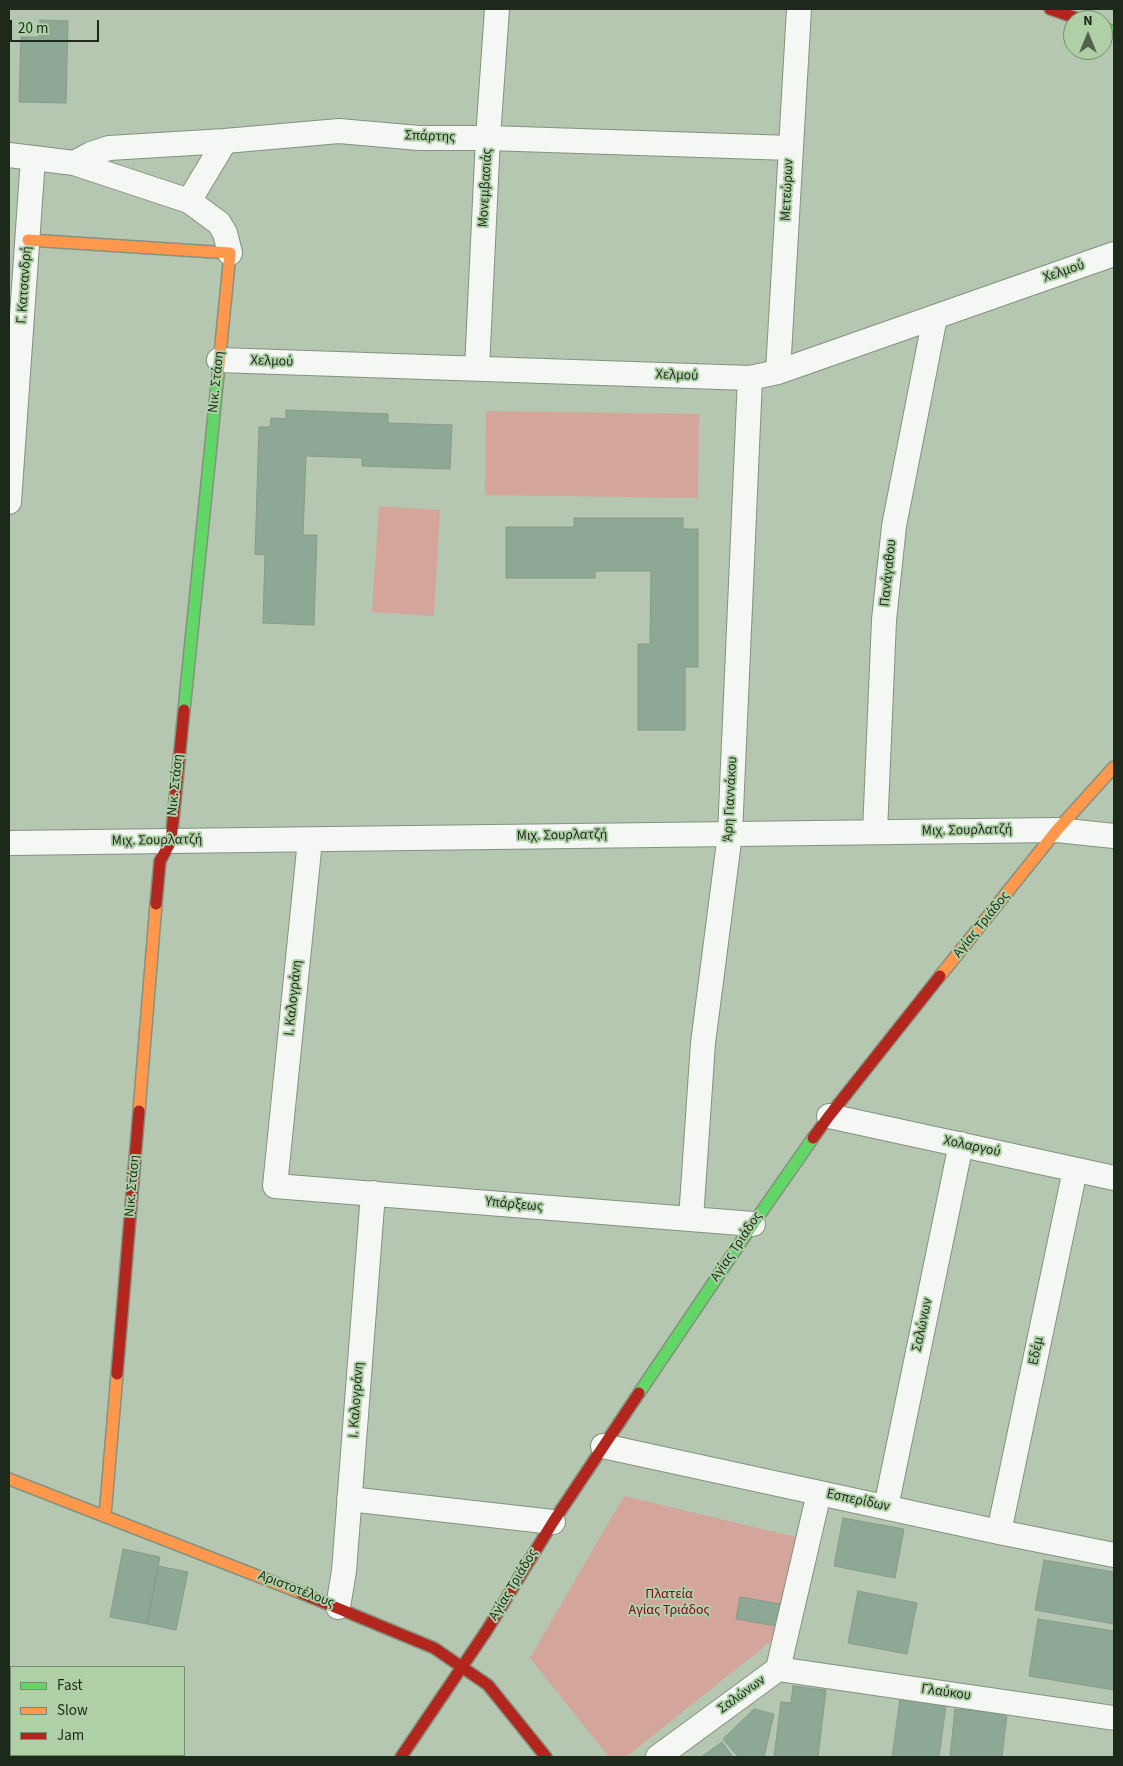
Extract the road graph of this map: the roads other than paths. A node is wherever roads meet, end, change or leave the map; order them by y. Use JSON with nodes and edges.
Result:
{"nodes":[{"id":1,"x":497,"y":9,"type":"edge"},
{"id":2,"x":799,"y":9,"type":"edge"},
{"id":3,"x":1050,"y":9,"type":"edge"},
{"id":4,"x":1063,"y":13,"type":"edge"},
{"id":5,"x":488,"y":138,"type":"junction"},
{"id":6,"x":225,"y":141,"type":"junction"},
{"id":7,"x":791,"y":148,"type":"junction"},
{"id":8,"x":9,"y":155,"type":"edge"},
{"id":9,"x":33,"y":158,"type":"junction"},
{"id":10,"x":74,"y":163,"type":"junction"},
{"id":11,"x":188,"y":201,"type":"junction"},
{"id":12,"x":28,"y":240,"type":"junction"},
{"id":13,"x":230,"y":253,"type":"junction"},
{"id":14,"x":1114,"y":254,"type":"edge"},
{"id":15,"x":17,"y":264,"type":"edge"},
{"id":16,"x":935,"y":317,"type":"junction"},
{"id":17,"x":219,"y":360,"type":"junction"},
{"id":18,"x":477,"y":368,"type":"junction"},
{"id":19,"x":778,"y":372,"type":"junction"},
{"id":20,"x":750,"y":378,"type":"junction"},
{"id":21,"x":9,"y":502,"type":"edge"},
{"id":22,"x":1114,"y":767,"type":"edge"},
{"id":23,"x":1057,"y":830,"type":"junction"},
{"id":24,"x":874,"y":832,"type":"junction"},
{"id":25,"x":730,"y":834,"type":"junction"},
{"id":26,"x":1114,"y":836,"type":"edge"},
{"id":27,"x":310,"y":840,"type":"junction"},
{"id":28,"x":170,"y":841,"type":"junction"},
{"id":29,"x":9,"y":843,"type":"edge"},
{"id":30,"x":829,"y":1116,"type":"junction"},
{"id":31,"x":961,"y":1144,"type":"junction"},
{"id":32,"x":1075,"y":1170,"type":"junction"},
{"id":33,"x":1114,"y":1178,"type":"edge"},
{"id":34,"x":275,"y":1186,"type":"joint"},
{"id":35,"x":373,"y":1193,"type":"junction"},
{"id":36,"x":691,"y":1219,"type":"junction"},
{"id":37,"x":753,"y":1224,"type":"junction"},
{"id":38,"x":603,"y":1446,"type":"junction"},
{"id":39,"x":9,"y":1479,"type":"edge"},
{"id":40,"x":819,"y":1493,"type":"junction"},
{"id":41,"x":350,"y":1499,"type":"junction"},
{"id":42,"x":886,"y":1506,"type":"junction"},
{"id":43,"x":105,"y":1516,"type":"junction"},
{"id":44,"x":553,"y":1522,"type":"junction"},
{"id":45,"x":999,"y":1532,"type":"junction"},
{"id":46,"x":1114,"y":1555,"type":"edge"},
{"id":47,"x":338,"y":1607,"type":"junction"},
{"id":48,"x":462,"y":1667,"type":"junction"},
{"id":49,"x":778,"y":1668,"type":"junction"},
{"id":50,"x":1114,"y":1718,"type":"edge"},
{"id":51,"x":401,"y":1757,"type":"edge"},
{"id":52,"x":546,"y":1757,"type":"edge"},
{"id":53,"x":658,"y":1757,"type":"edge"}],
"edges":[{"from":1,"to":5,"type":"street","name":"Μονεμβασιάς"},
{"from":2,"to":7,"type":"street","name":"Μετεώρων"},
{"from":3,"to":4,"type":"street"},
{"from":5,"to":6,"type":"street","name":"Σπάρτης"},
{"from":5,"to":7,"type":"street","name":"Σπάρτης"},
{"from":5,"to":18,"type":"street","name":"Μονεμβασιάς"},
{"from":6,"to":10,"type":"street","name":"Σπάρτης"},
{"from":6,"to":11,"type":"street"},
{"from":7,"to":19,"type":"street","name":"Μετεώρων"},
{"from":8,"to":9,"type":"street"},
{"from":9,"to":10,"type":"street"},
{"from":9,"to":12,"type":"street","name":"Γ. Κατσανδρή"},
{"from":10,"to":11,"type":"street"},
{"from":11,"to":13,"type":"street"},
{"from":12,"to":13,"type":"street"},
{"from":12,"to":15,"type":"street","name":"Γ. Κατσανδρή"},
{"from":13,"to":17,"type":"street","name":"Νικ. Στάση"},
{"from":14,"to":16,"type":"street","name":"Χελμού"},
{"from":15,"to":21,"type":"street","name":"Γ. Κατσανδρή"},
{"from":16,"to":19,"type":"street","name":"Χελμού"},
{"from":16,"to":24,"type":"street","name":"Πανάγαθου"},
{"from":17,"to":18,"type":"street","name":"Χελμού"},
{"from":17,"to":28,"type":"street","name":"Νικ. Στάση"},
{"from":18,"to":20,"type":"street","name":"Χελμού"},
{"from":19,"to":20,"type":"street","name":"Χελμού"},
{"from":20,"to":25,"type":"street","name":"Άρη Γιαννάκου"},
{"from":22,"to":23,"type":"street","name":"Αγίας Τριάδος"},
{"from":23,"to":24,"type":"street","name":"Μιχ. Σουρλατζή"},
{"from":23,"to":26,"type":"street","name":"Μιχ. Σουρλατζή"},
{"from":23,"to":30,"type":"street","name":"Αγίας Τριάδος"},
{"from":24,"to":25,"type":"street","name":"Μιχ. Σουρλατζή"},
{"from":25,"to":27,"type":"street","name":"Μιχ. Σουρλατζή"},
{"from":25,"to":36,"type":"street","name":"Άρη Γιαννάκου"},
{"from":27,"to":28,"type":"street","name":"Μιχ. Σουρλατζή"},
{"from":27,"to":34,"type":"street","name":"Ι. Καλογράνη"},
{"from":28,"to":29,"type":"street","name":"Μιχ. Σουρλατζή"},
{"from":28,"to":43,"type":"street","name":"Νικ. Στάση"},
{"from":30,"to":31,"type":"street","name":"Χολαργού"},
{"from":30,"to":37,"type":"street","name":"Αγίας Τριάδος"},
{"from":31,"to":32,"type":"street","name":"Χολαργού"},
{"from":31,"to":42,"type":"street","name":"Σαλώνων"},
{"from":32,"to":33,"type":"street","name":"Χολαργού"},
{"from":32,"to":45,"type":"street","name":"Εδέμ"},
{"from":34,"to":35,"type":"street","name":"Υπάρξεως"},
{"from":35,"to":36,"type":"street","name":"Υπάρξεως"},
{"from":35,"to":41,"type":"street","name":"Ι. Καλογράνη"},
{"from":36,"to":37,"type":"street","name":"Υπάρξεως"},
{"from":37,"to":38,"type":"street","name":"Αγίας Τριάδος"},
{"from":38,"to":40,"type":"street","name":"Εσπερίδων"},
{"from":38,"to":44,"type":"street","name":"Αγίας Τριάδος"},
{"from":39,"to":43,"type":"street","name":"Αριστοτέλους"},
{"from":40,"to":42,"type":"street","name":"Εσπερίδων"},
{"from":40,"to":49,"type":"street","name":"Σαλώνων"},
{"from":41,"to":44,"type":"street"},
{"from":41,"to":47,"type":"street","name":"Ι. Καλογράνη"},
{"from":42,"to":45,"type":"street","name":"Εσπερίδων"},
{"from":43,"to":47,"type":"street","name":"Αριστοτέλους"},
{"from":44,"to":48,"type":"street","name":"Αγίας Τριάδος"},
{"from":45,"to":46,"type":"street","name":"Εσπερίδων"},
{"from":47,"to":48,"type":"street","name":"Αριστοτέλους"},
{"from":48,"to":51,"type":"street","name":"Αγίας Τριάδος"},
{"from":48,"to":52,"type":"street","name":"Αριστοτέλους"},
{"from":49,"to":50,"type":"street","name":"Γλαύκου"},
{"from":49,"to":53,"type":"street","name":"Σαλώνων"}]}
